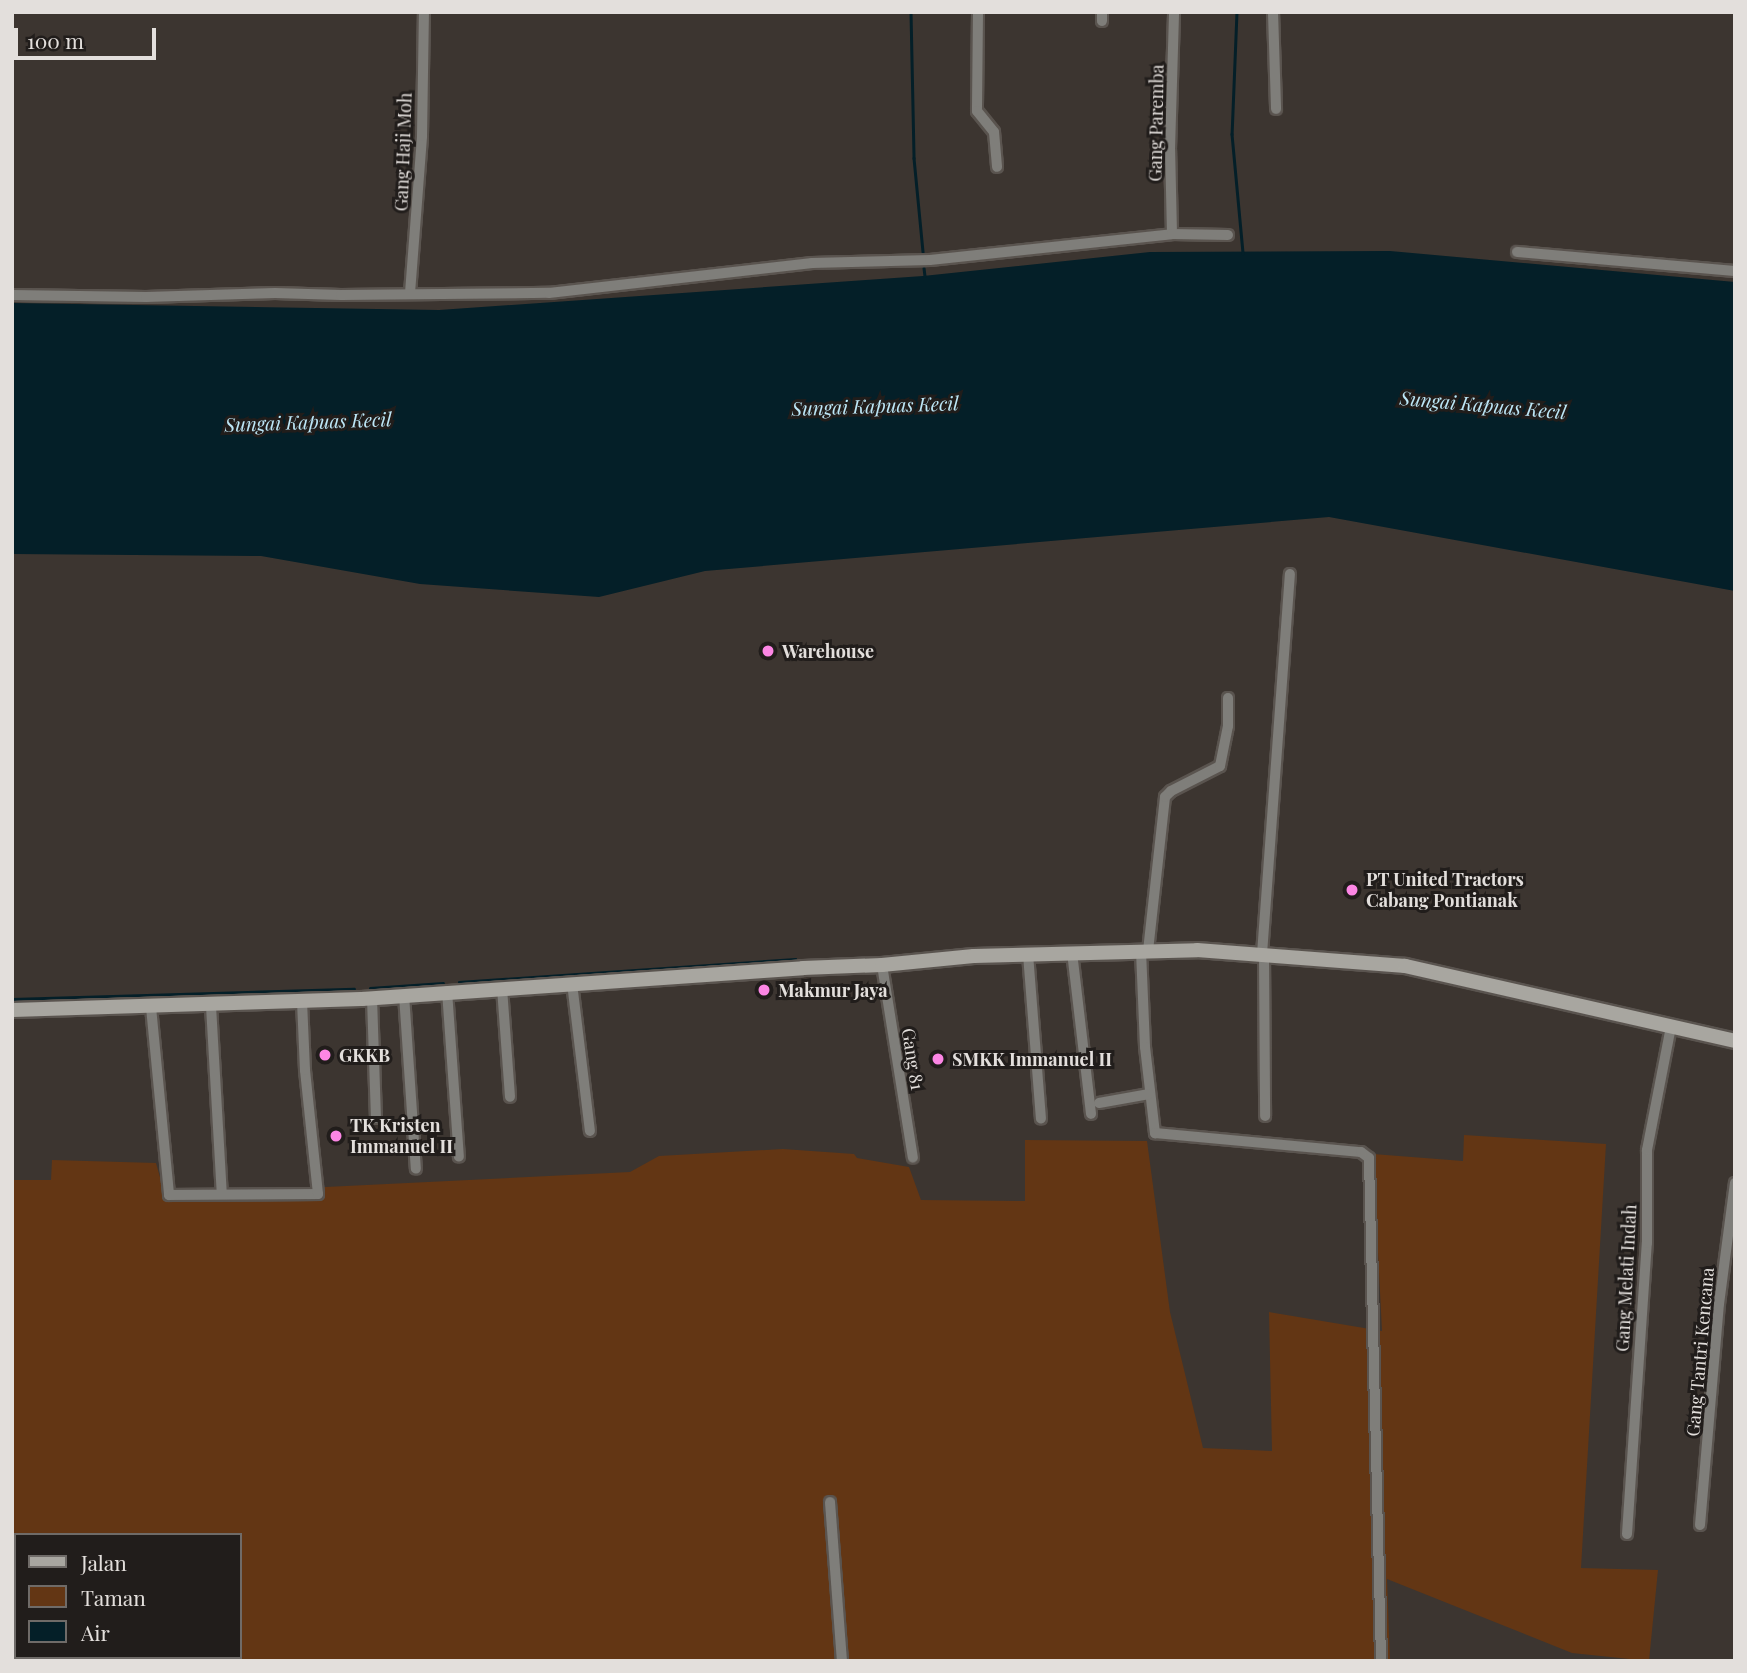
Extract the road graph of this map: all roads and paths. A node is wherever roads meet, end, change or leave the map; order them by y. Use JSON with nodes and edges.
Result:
{"nodes":[{"id":1,"x":424,"y":12,"type":"edge"},
{"id":2,"x":978,"y":12,"type":"edge"},
{"id":3,"x":1174,"y":12,"type":"edge"},
{"id":4,"x":1273,"y":12,"type":"edge"},
{"id":5,"x":1276,"y":109,"type":"dead end"},
{"id":6,"x":997,"y":167,"type":"dead end"},
{"id":7,"x":1172,"y":234,"type":"junction"},
{"id":8,"x":1228,"y":235,"type":"dead end"},
{"id":9,"x":1517,"y":252,"type":"dead end"},
{"id":10,"x":1735,"y":271,"type":"edge"},
{"id":11,"x":410,"y":293,"type":"junction"},
{"id":12,"x":12,"y":295,"type":"edge"},
{"id":13,"x":1290,"y":575,"type":"dead end"},
{"id":14,"x":1228,"y":698,"type":"dead end"},
{"id":15,"x":1144,"y":951,"type":"junction"},
{"id":16,"x":1072,"y":952,"type":"junction"},
{"id":17,"x":1028,"y":954,"type":"junction"},
{"id":18,"x":1263,"y":955,"type":"junction"},
{"id":19,"x":882,"y":965,"type":"junction"},
{"id":20,"x":572,"y":983,"type":"junction"},
{"id":21,"x":502,"y":988,"type":"junction"},
{"id":22,"x":447,"y":992,"type":"junction"},
{"id":23,"x":404,"y":995,"type":"junction"},
{"id":24,"x":372,"y":998,"type":"junction"},
{"id":25,"x":302,"y":1000,"type":"junction"},
{"id":26,"x":211,"y":1006,"type":"junction"},
{"id":27,"x":151,"y":1007,"type":"junction"},
{"id":28,"x":12,"y":1010,"type":"edge"},
{"id":29,"x":1671,"y":1026,"type":"junction"},
{"id":30,"x":1735,"y":1041,"type":"edge"},
{"id":31,"x":1149,"y":1094,"type":"junction"},
{"id":32,"x":510,"y":1097,"type":"dead end"},
{"id":33,"x":1099,"y":1103,"type":"dead end"},
{"id":34,"x":1091,"y":1114,"type":"dead end"},
{"id":35,"x":1265,"y":1116,"type":"dead end"},
{"id":36,"x":376,"y":1118,"type":"dead end"},
{"id":37,"x":1041,"y":1118,"type":"dead end"},
{"id":38,"x":590,"y":1131,"type":"dead end"},
{"id":39,"x":460,"y":1157,"type":"dead end"},
{"id":40,"x":913,"y":1158,"type":"dead end"},
{"id":41,"x":416,"y":1169,"type":"dead end"},
{"id":42,"x":1735,"y":1183,"type":"edge"},
{"id":43,"x":222,"y":1194,"type":"junction"},
{"id":44,"x":830,"y":1503,"type":"dead end"},
{"id":45,"x":1700,"y":1525,"type":"dead end"},
{"id":46,"x":1627,"y":1534,"type":"dead end"},
{"id":47,"x":842,"y":1661,"type":"edge"},
{"id":48,"x":1381,"y":1661,"type":"edge"}],
"edges":[{"from":1,"to":11,"type":"street","name":"Gang Haji Moh"},
{"from":2,"to":6,"type":"street"},
{"from":3,"to":7,"type":"street","name":"Gang Paremba"},
{"from":4,"to":5,"type":"street"},
{"from":7,"to":8,"type":"street"},
{"from":7,"to":11,"type":"street"},
{"from":9,"to":10,"type":"street"},
{"from":11,"to":12,"type":"street"},
{"from":13,"to":18,"type":"street"},
{"from":14,"to":15,"type":"street"},
{"from":15,"to":16,"type":"main road"},
{"from":15,"to":18,"type":"main road"},
{"from":15,"to":31,"type":"street"},
{"from":16,"to":17,"type":"main road"},
{"from":16,"to":34,"type":"street"},
{"from":17,"to":19,"type":"main road"},
{"from":17,"to":37,"type":"street"},
{"from":18,"to":29,"type":"main road"},
{"from":18,"to":35,"type":"street"},
{"from":19,"to":20,"type":"main road"},
{"from":19,"to":40,"type":"street","name":"Gang 81"},
{"from":20,"to":21,"type":"main road"},
{"from":20,"to":38,"type":"street"},
{"from":21,"to":22,"type":"main road"},
{"from":21,"to":32,"type":"street"},
{"from":22,"to":23,"type":"main road"},
{"from":22,"to":39,"type":"street"},
{"from":23,"to":24,"type":"main road"},
{"from":23,"to":41,"type":"street"},
{"from":24,"to":25,"type":"main road"},
{"from":24,"to":36,"type":"street"},
{"from":25,"to":26,"type":"main road"},
{"from":25,"to":43,"type":"street"},
{"from":26,"to":27,"type":"main road"},
{"from":26,"to":43,"type":"street"},
{"from":27,"to":28,"type":"main road"},
{"from":27,"to":43,"type":"street"},
{"from":29,"to":30,"type":"main road"},
{"from":29,"to":46,"type":"street","name":"Gang Melati Indah"},
{"from":31,"to":33,"type":"street"},
{"from":31,"to":48,"type":"street"},
{"from":42,"to":45,"type":"street","name":"Gang Tantri Kencana"},
{"from":44,"to":47,"type":"street"}]}
